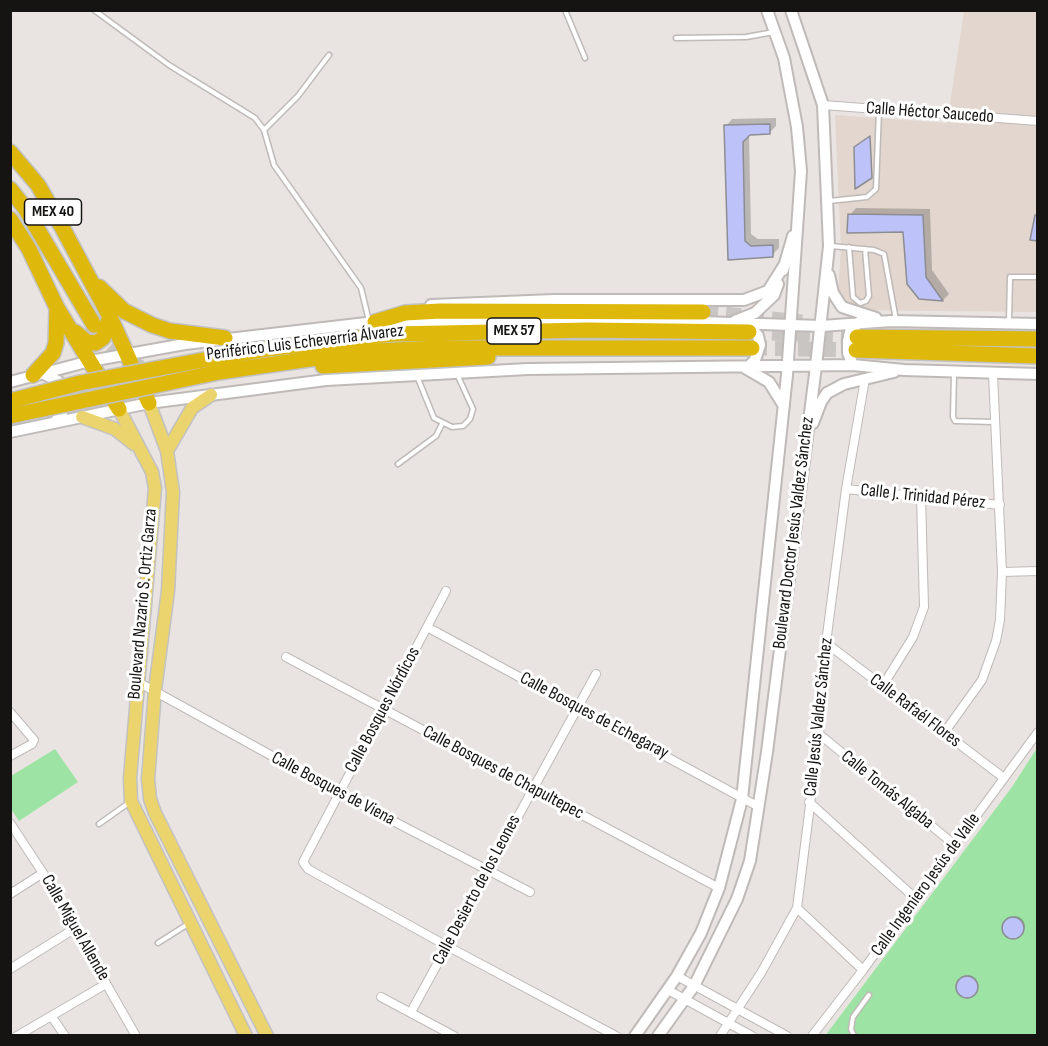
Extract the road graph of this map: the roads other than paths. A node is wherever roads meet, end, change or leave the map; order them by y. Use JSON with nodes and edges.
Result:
{"nodes":[{"id":1,"x":94,"y":10,"type":"edge"},
{"id":2,"x":565,"y":10,"type":"edge"},
{"id":3,"x":767,"y":10,"type":"edge"},
{"id":4,"x":791,"y":10,"type":"edge"},
{"id":5,"x":774,"y":32,"type":"junction"},
{"id":6,"x":676,"y":38,"type":"dead end"},
{"id":7,"x":329,"y":55,"type":"dead end"},
{"id":8,"x":585,"y":58,"type":"dead end"},
{"id":9,"x":823,"y":105,"type":"junction"},
{"id":10,"x":879,"y":110,"type":"junction"},
{"id":11,"x":1038,"y":121,"type":"edge"},
{"id":12,"x":264,"y":130,"type":"junction"},
{"id":13,"x":10,"y":152,"type":"edge"},
{"id":14,"x":10,"y":189,"type":"edge"},
{"id":15,"x":829,"y":201,"type":"junction"},
{"id":16,"x":799,"y":214,"type":"junction"},
{"id":17,"x":10,"y":219,"type":"edge"},
{"id":18,"x":829,"y":246,"type":"junction"},
{"id":19,"x":849,"y":248,"type":"junction"},
{"id":20,"x":865,"y":249,"type":"junction"},
{"id":21,"x":785,"y":264,"type":"junction"},
{"id":22,"x":827,"y":268,"type":"junction"},
{"id":23,"x":88,"y":277,"type":"junction"},
{"id":24,"x":1038,"y":277,"type":"edge"},
{"id":25,"x":57,"y":308,"type":"junction"},
{"id":26,"x":411,"y":312,"type":"junction"},
{"id":27,"x":703,"y":312,"type":"tunnel mouth"},
{"id":28,"x":110,"y":317,"type":"junction"},
{"id":29,"x":510,"y":321,"type":"junction"},
{"id":30,"x":372,"y":322,"type":"junction"},
{"id":31,"x":1009,"y":323,"type":"junction"},
{"id":32,"x":729,"y":324,"type":"junction"},
{"id":33,"x":1038,"y":324,"type":"edge"},
{"id":34,"x":94,"y":325,"type":"tunnel mouth"},
{"id":35,"x":791,"y":325,"type":"junction"},
{"id":36,"x":68,"y":326,"type":"junction"},
{"id":37,"x":821,"y":326,"type":"junction"},
{"id":38,"x":893,"y":326,"type":"junction"},
{"id":39,"x":393,"y":334,"type":"junction"},
{"id":40,"x":750,"y":335,"type":"junction"},
{"id":41,"x":857,"y":335,"type":"junction"},
{"id":42,"x":225,"y":338,"type":"junction"},
{"id":43,"x":1038,"y":339,"type":"edge"},
{"id":44,"x":185,"y":344,"type":"junction"},
{"id":45,"x":595,"y":348,"type":"junction"},
{"id":46,"x":127,"y":354,"type":"junction"},
{"id":47,"x":1038,"y":356,"type":"edge"},
{"id":48,"x":90,"y":361,"type":"junction"},
{"id":49,"x":217,"y":365,"type":"junction"},
{"id":50,"x":854,"y":365,"type":"junction"},
{"id":51,"x":746,"y":366,"type":"junction"},
{"id":52,"x":816,"y":366,"type":"junction"},
{"id":53,"x":788,"y":367,"type":"junction"},
{"id":54,"x":904,"y":370,"type":"junction"},
{"id":55,"x":954,"y":372,"type":"junction"},
{"id":56,"x":456,"y":373,"type":"junction"},
{"id":57,"x":37,"y":374,"type":"junction"},
{"id":58,"x":993,"y":374,"type":"junction"},
{"id":59,"x":1038,"y":374,"type":"edge"},
{"id":60,"x":416,"y":375,"type":"junction"},
{"id":61,"x":865,"y":379,"type":"junction"},
{"id":62,"x":198,"y":380,"type":"tunnel mouth"},
{"id":63,"x":10,"y":382,"type":"edge"},
{"id":64,"x":211,"y":395,"type":"junction"},
{"id":65,"x":194,"y":396,"type":"junction"},
{"id":66,"x":10,"y":401,"type":"edge"},
{"id":67,"x":149,"y":403,"type":"junction"},
{"id":68,"x":784,"y":406,"type":"junction"},
{"id":69,"x":119,"y":409,"type":"junction"},
{"id":70,"x":10,"y":416,"type":"edge"},
{"id":71,"x":82,"y":417,"type":"junction"},
{"id":72,"x":995,"y":422,"type":"junction"},
{"id":73,"x":54,"y":423,"type":"junction"},
{"id":74,"x":442,"y":424,"type":"junction"},
{"id":75,"x":10,"y":432,"type":"edge"},
{"id":76,"x":141,"y":452,"type":"junction"},
{"id":77,"x":166,"y":452,"type":"junction"},
{"id":78,"x":802,"y":461,"type":"junction"},
{"id":79,"x":398,"y":464,"type":"dead end"},
{"id":80,"x":846,"y":489,"type":"junction"},
{"id":81,"x":921,"y":497,"type":"junction"},
{"id":82,"x":1000,"y":505,"type":"junction"},
{"id":83,"x":1038,"y":571,"type":"edge"},
{"id":84,"x":1002,"y":572,"type":"junction"},
{"id":85,"x":447,"y":591,"type":"dead end"},
{"id":86,"x":427,"y":627,"type":"junction"},
{"id":87,"x":826,"y":642,"type":"junction"},
{"id":88,"x":286,"y":657,"type":"dead end"},
{"id":89,"x":596,"y":674,"type":"dead end"},
{"id":90,"x":138,"y":682,"type":"junction"},
{"id":91,"x":882,"y":687,"type":"junction"},
{"id":92,"x":155,"y":690,"type":"junction"},
{"id":93,"x":578,"y":707,"type":"junction"},
{"id":94,"x":384,"y":708,"type":"junction"},
{"id":95,"x":11,"y":713,"type":"edge"},
{"id":96,"x":1038,"y":732,"type":"edge"},
{"id":97,"x":944,"y":733,"type":"junction"},
{"id":98,"x":819,"y":734,"type":"junction"},
{"id":99,"x":10,"y":756,"type":"edge"},
{"id":100,"x":1004,"y":778,"type":"junction"},
{"id":101,"x":532,"y":789,"type":"junction"},
{"id":102,"x":339,"y":793,"type":"junction"},
{"id":103,"x":742,"y":799,"type":"junction"},
{"id":104,"x":131,"y":801,"type":"junction"},
{"id":105,"x":809,"y":802,"type":"junction"},
{"id":106,"x":759,"y":807,"type":"junction"},
{"id":107,"x":10,"y":823,"type":"edge"},
{"id":108,"x":99,"y":824,"type":"dead end"},
{"id":109,"x":955,"y":845,"type":"junction"},
{"id":110,"x":487,"y":870,"type":"junction"},
{"id":111,"x":43,"y":873,"type":"junction"},
{"id":112,"x":719,"y":888,"type":"junction"},
{"id":113,"x":530,"y":892,"type":"dead end"},
{"id":114,"x":10,"y":894,"type":"edge"},
{"id":115,"x":915,"y":898,"type":"junction"},
{"id":116,"x":797,"y":908,"type":"junction"},
{"id":117,"x":190,"y":923,"type":"junction"},
{"id":118,"x":74,"y":929,"type":"junction"},
{"id":119,"x":158,"y":943,"type":"dead end"},
{"id":120,"x":447,"y":946,"type":"junction"},
{"id":121,"x":10,"y":969,"type":"edge"},
{"id":122,"x":863,"y":970,"type":"junction"},
{"id":123,"x":677,"y":976,"type":"junction"},
{"id":124,"x":106,"y":984,"type":"junction"},
{"id":125,"x":694,"y":986,"type":"junction"},
{"id":126,"x":668,"y":990,"type":"junction"},
{"id":127,"x":869,"y":995,"type":"dead end"},
{"id":128,"x":381,"y":997,"type":"dead end"},
{"id":129,"x":685,"y":1000,"type":"junction"},
{"id":130,"x":250,"y":1003,"type":"junction"},
{"id":131,"x":738,"y":1009,"type":"junction"},
{"id":132,"x":234,"y":1012,"type":"junction"},
{"id":133,"x":411,"y":1012,"type":"junction"},
{"id":134,"x":52,"y":1017,"type":"junction"},
{"id":135,"x":729,"y":1022,"type":"junction"},
{"id":136,"x":17,"y":1035,"type":"edge"},
{"id":137,"x":65,"y":1035,"type":"edge"},
{"id":138,"x":136,"y":1035,"type":"edge"},
{"id":139,"x":246,"y":1035,"type":"edge"},
{"id":140,"x":267,"y":1035,"type":"edge"},
{"id":141,"x":454,"y":1035,"type":"edge"},
{"id":142,"x":616,"y":1035,"type":"edge"},
{"id":143,"x":635,"y":1035,"type":"edge"},
{"id":144,"x":658,"y":1035,"type":"edge"},
{"id":145,"x":720,"y":1035,"type":"edge"},
{"id":146,"x":752,"y":1035,"type":"edge"},
{"id":147,"x":787,"y":1035,"type":"edge"},
{"id":148,"x":812,"y":1035,"type":"edge"},
{"id":149,"x":854,"y":1035,"type":"edge"}],
"edges":[{"from":1,"to":12,"type":"lane"},
{"from":2,"to":8,"type":"lane"},
{"from":3,"to":5,"type":"main road","name":"Boulevard Doctor Jesús Valdez Sánchez"},
{"from":4,"to":9,"type":"main road","name":"Boulevard Doctor Jesús Valdez Sánchez"},
{"from":5,"to":6,"type":"lane"},
{"from":5,"to":16,"type":"main road","name":"Boulevard Doctor Jesús Valdez Sánchez"},
{"from":7,"to":12,"type":"lane"},
{"from":9,"to":10,"type":"street","name":"Calle Héctor Saucedo"},
{"from":9,"to":15,"type":"main road","name":"Boulevard Doctor Jesús Valdez Sánchez"},
{"from":10,"to":11,"type":"street","name":"Calle Héctor Saucedo"},
{"from":10,"to":15,"type":"lane"},
{"from":12,"to":30,"type":"lane"},
{"from":13,"to":23,"type":"highway","name":"Boulevard Nazario S. Ortiz Garza","number":"MEX 40"},
{"from":14,"to":34,"type":"highway"},
{"from":15,"to":18,"type":"main road","name":"Boulevard Doctor Jesús Valdez Sánchez"},
{"from":16,"to":21,"type":"main road"},
{"from":16,"to":35,"type":"main road","name":"Boulevard Doctor Jesús Valdez Sánchez"},
{"from":17,"to":25,"type":"highway","name":"Boulevard Nazario S. Ortiz Garza","number":"MEX 40"},
{"from":18,"to":19,"type":"lane"},
{"from":18,"to":22,"type":"main road","name":"Boulevard Doctor Jesús Valdez Sánchez"},
{"from":19,"to":20,"type":"lane"},
{"from":19,"to":20,"type":"lane"},
{"from":20,"to":38,"type":"lane"},
{"from":21,"to":26,"type":"main road"},
{"from":21,"to":32,"type":"main road"},
{"from":22,"to":37,"type":"main road","name":"Boulevard Doctor Jesús Valdez Sánchez"},
{"from":22,"to":38,"type":"main road"},
{"from":23,"to":28,"type":"highway","name":"Boulevard Nazario S. Ortiz Garza","number":"MEX 40"},
{"from":23,"to":42,"type":"highway"},
{"from":24,"to":31,"type":"lane"},
{"from":25,"to":36,"type":"highway","name":"Boulevard Nazario S. Ortiz Garza","number":"MEX 40"},
{"from":25,"to":57,"type":"highway"},
{"from":26,"to":27,"type":"highway"},
{"from":26,"to":30,"type":"highway"},
{"from":28,"to":36,"type":"highway"},
{"from":28,"to":46,"type":"highway","name":"Boulevard Nazario S. Ortiz Garza","number":"MEX 40"},
{"from":29,"to":30,"type":"main road"},
{"from":29,"to":32,"type":"main road"},
{"from":29,"to":39,"type":"highway"},
{"from":30,"to":42,"type":"main road"},
{"from":31,"to":33,"type":"main road"},
{"from":31,"to":38,"type":"main road"},
{"from":32,"to":40,"type":"main road"},
{"from":35,"to":37,"type":"main road"},
{"from":35,"to":40,"type":"main road"},
{"from":35,"to":53,"type":"main road","name":"Boulevard Doctor Jesús Valdez Sánchez"},
{"from":36,"to":48,"type":"highway","name":"Boulevard Nazario S. Ortiz Garza","number":"MEX 40"},
{"from":37,"to":41,"type":"main road"},
{"from":37,"to":52,"type":"main road","name":"Boulevard Doctor Jesús Valdez Sánchez"},
{"from":38,"to":41,"type":"highway"},
{"from":38,"to":43,"type":"highway"},
{"from":39,"to":40,"type":"highway","name":"Periférico Luis Echeverría Álvarez","number":"MEX 57"},
{"from":39,"to":49,"type":"highway","name":"Periférico Luis Echeverría Álvarez","number":"MEX 57"},
{"from":40,"to":45,"type":"highway","name":"Periférico Luis Echeverría Álvarez","number":"MEX 57"},
{"from":40,"to":51,"type":"main road"},
{"from":41,"to":47,"type":"highway"},
{"from":41,"to":50,"type":"main road"},
{"from":42,"to":44,"type":"main road"},
{"from":44,"to":46,"type":"main road"},
{"from":44,"to":65,"type":"main road"},
{"from":45,"to":49,"type":"highway","name":"Periférico Luis Echeverría Álvarez","number":"MEX 57"},
{"from":45,"to":62,"type":"highway"},
{"from":46,"to":48,"type":"main road"},
{"from":46,"to":67,"type":"highway","name":"Boulevard Nazario S. Ortiz Garza","number":"MEX 40"},
{"from":48,"to":57,"type":"main road"},
{"from":48,"to":69,"type":"highway","name":"Boulevard Nazario S. Ortiz Garza","number":"MEX 40"},
{"from":49,"to":66,"type":"highway","name":"Periférico Luis Echeverría Álvarez","number":"MEX 57","bridge":true},
{"from":49,"to":70,"type":"highway","name":"Periférico Luis Echeverría Álvarez","number":"MEX 57","bridge":true},
{"from":50,"to":52,"type":"main road"},
{"from":50,"to":54,"type":"main road"},
{"from":51,"to":53,"type":"main road"},
{"from":51,"to":56,"type":"main road"},
{"from":51,"to":68,"type":"main road"},
{"from":52,"to":53,"type":"main road"},
{"from":52,"to":78,"type":"main road","name":"Boulevard Doctor Jesús Valdez Sánchez"},
{"from":53,"to":68,"type":"main road","name":"Boulevard Doctor Jesús Valdez Sánchez"},
{"from":54,"to":55,"type":"main road"},
{"from":54,"to":61,"type":"main road"},
{"from":55,"to":58,"type":"main road"},
{"from":55,"to":72,"type":"lane"},
{"from":56,"to":60,"type":"main road"},
{"from":56,"to":74,"type":"lane"},
{"from":57,"to":63,"type":"main road"},
{"from":57,"to":73,"type":"main road"},
{"from":58,"to":59,"type":"main road"},
{"from":58,"to":72,"type":"street"},
{"from":60,"to":64,"type":"main road"},
{"from":60,"to":74,"type":"lane"},
{"from":61,"to":78,"type":"main road"},
{"from":61,"to":80,"type":"street","name":"Calle Jesús Valdez Sánchez"},
{"from":64,"to":65,"type":"main road"},
{"from":64,"to":77,"type":"main road"},
{"from":65,"to":67,"type":"main road"},
{"from":67,"to":69,"type":"main road"},
{"from":67,"to":77,"type":"main road","name":"Boulevard Nazario S. Ortiz Garza"},
{"from":68,"to":103,"type":"main road","name":"Boulevard Doctor Jesús Valdez Sánchez"},
{"from":69,"to":71,"type":"main road"},
{"from":69,"to":76,"type":"main road","name":"Boulevard Nazario S. Ortiz Garza"},
{"from":71,"to":73,"type":"main road"},
{"from":71,"to":76,"type":"main road"},
{"from":72,"to":82,"type":"street"},
{"from":73,"to":75,"type":"main road"},
{"from":74,"to":79,"type":"lane"},
{"from":76,"to":90,"type":"main road","name":"Boulevard Nazario S. Ortiz Garza"},
{"from":77,"to":92,"type":"main road","name":"Boulevard Nazario S. Ortiz Garza"},
{"from":78,"to":106,"type":"main road","name":"Boulevard Doctor Jesús Valdez Sánchez"},
{"from":80,"to":81,"type":"street","name":"Calle J. Trinidad Pérez"},
{"from":80,"to":87,"type":"street","name":"Calle Jesús Valdez Sánchez"},
{"from":81,"to":82,"type":"street","name":"Calle J. Trinidad Pérez"},
{"from":81,"to":91,"type":"street"},
{"from":82,"to":84,"type":"street"},
{"from":83,"to":84,"type":"street"},
{"from":84,"to":97,"type":"street"},
{"from":85,"to":86,"type":"street","name":"Calle Bosques Nórdicos"},
{"from":86,"to":93,"type":"street","name":"Calle Bosques de Echegaray"},
{"from":86,"to":94,"type":"street","name":"Calle Bosques Nórdicos"},
{"from":87,"to":91,"type":"street","name":"Calle Rafaél Flores"},
{"from":87,"to":98,"type":"street","name":"Calle Jesús Valdez Sánchez"},
{"from":88,"to":94,"type":"street","name":"Calle Bosques de Chapultepec"},
{"from":89,"to":93,"type":"street","name":"Calle Desierto de los Leones"},
{"from":90,"to":92,"type":"street","name":"Calle Bosques de Viena"},
{"from":90,"to":104,"type":"main road","name":"Boulevard Nazario S. Ortiz Garza"},
{"from":91,"to":97,"type":"street","name":"Calle Rafaél Flores"},
{"from":92,"to":102,"type":"street","name":"Calle Bosques de Viena"},
{"from":92,"to":130,"type":"main road","name":"Boulevard Nazario S. Ortiz Garza"},
{"from":93,"to":101,"type":"street","name":"Calle Desierto de los Leones"},
{"from":93,"to":103,"type":"street","name":"Calle Bosques de Echegaray"},
{"from":94,"to":101,"type":"street","name":"Calle Bosques de Chapultepec"},
{"from":94,"to":102,"type":"street","name":"Calle Bosques Nórdicos"},
{"from":95,"to":99,"type":"street"},
{"from":96,"to":100,"type":"street","name":"Calle Ingeniero Jesús de Valle"},
{"from":97,"to":100,"type":"street","name":"Calle Rafaél Flores"},
{"from":98,"to":105,"type":"street","name":"Calle Jesús Valdez Sánchez"},
{"from":98,"to":109,"type":"street","name":"Calle Tomás Algaba"},
{"from":100,"to":109,"type":"street","name":"Calle Ingeniero Jesús de Valle"},
{"from":101,"to":110,"type":"street","name":"Calle Desierto de los Leones"},
{"from":101,"to":112,"type":"street","name":"Calle Bosques de Chapultepec"},
{"from":102,"to":110,"type":"street","name":"Calle Bosques de Viena"},
{"from":102,"to":120,"type":"street","name":"Calle Bosques Nórdicos"},
{"from":103,"to":106,"type":"street","name":"Calle Bosques de Echegaray"},
{"from":103,"to":112,"type":"main road","name":"Boulevard Doctor Jesús Valdez Sánchez"},
{"from":104,"to":108,"type":"lane"},
{"from":104,"to":117,"type":"main road","name":"Boulevard Nazario S. Ortiz Garza"},
{"from":105,"to":115,"type":"street"},
{"from":105,"to":116,"type":"street","name":"Calle Jesús Valdez Sánchez"},
{"from":106,"to":125,"type":"main road","name":"Boulevard Doctor Jesús Valdez Sánchez"},
{"from":107,"to":111,"type":"street","name":"Calle Miguel Allende"},
{"from":109,"to":115,"type":"street","name":"Calle Ingeniero Jesús de Valle"},
{"from":110,"to":113,"type":"street","name":"Calle Bosques de Viena"},
{"from":110,"to":120,"type":"street","name":"Calle Desierto de los Leones"},
{"from":111,"to":114,"type":"street"},
{"from":111,"to":118,"type":"street","name":"Calle Miguel Allende"},
{"from":112,"to":123,"type":"main road","name":"Boulevard Doctor Jesús Valdez Sánchez"},
{"from":115,"to":122,"type":"street","name":"Calle Ingeniero Jesús de Valle"},
{"from":116,"to":122,"type":"street"},
{"from":116,"to":131,"type":"street","name":"Calle Jesús Valdez Sánchez"},
{"from":117,"to":119,"type":"lane"},
{"from":117,"to":132,"type":"main road","name":"Boulevard Nazario S. Ortiz Garza"},
{"from":118,"to":121,"type":"street"},
{"from":118,"to":124,"type":"street","name":"Calle Miguel Allende"},
{"from":120,"to":133,"type":"street","name":"Calle Desierto de los Leones"},
{"from":120,"to":142,"type":"street"},
{"from":122,"to":148,"type":"street","name":"Calle Ingeniero Jesús de Valle"},
{"from":123,"to":125,"type":"street"},
{"from":123,"to":126,"type":"main road","name":"Boulevard Doctor Jesús Valdez Sánchez"},
{"from":124,"to":134,"type":"street"},
{"from":124,"to":138,"type":"street","name":"Calle Miguel Allende"},
{"from":125,"to":129,"type":"main road","name":"Boulevard Doctor Jesús Valdez Sánchez"},
{"from":125,"to":131,"type":"street"},
{"from":126,"to":129,"type":"street"},
{"from":126,"to":143,"type":"main road","name":"Boulevard Doctor Jesús Valdez Sánchez"},
{"from":127,"to":149,"type":"lane"},
{"from":128,"to":133,"type":"street"},
{"from":129,"to":135,"type":"street"},
{"from":129,"to":144,"type":"main road","name":"Boulevard Doctor Jesús Valdez Sánchez"},
{"from":130,"to":132,"type":"main road"},
{"from":130,"to":140,"type":"main road","name":"Boulevard Nazario S. Ortiz Garza"},
{"from":131,"to":135,"type":"street","name":"Calle Jesús Valdez Sánchez"},
{"from":131,"to":147,"type":"street"},
{"from":132,"to":139,"type":"main road","name":"Boulevard Nazario S. Ortiz Garza"},
{"from":133,"to":141,"type":"street"},
{"from":134,"to":136,"type":"street"},
{"from":134,"to":137,"type":"street"},
{"from":135,"to":145,"type":"street","name":"Calle Jesús Valdez Sánchez"},
{"from":135,"to":146,"type":"street"}]}
